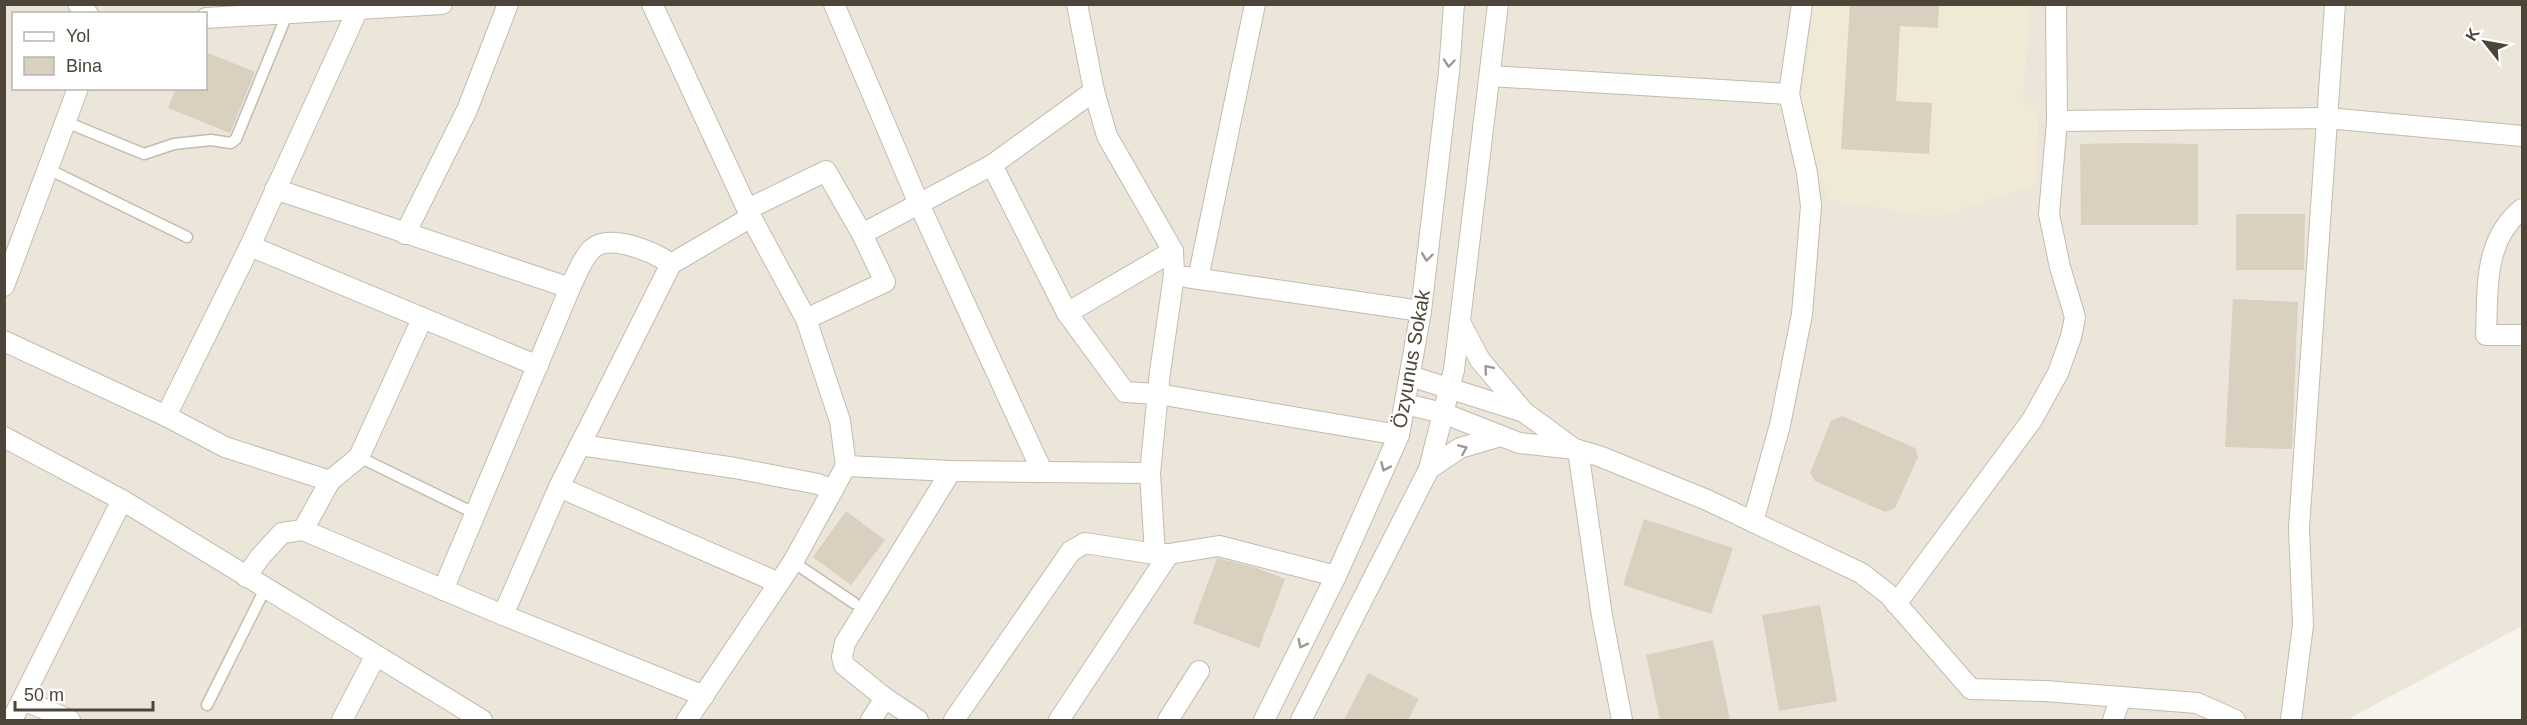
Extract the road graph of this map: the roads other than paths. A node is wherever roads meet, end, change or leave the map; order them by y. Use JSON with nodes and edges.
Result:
{"nodes":[{"id":1,"x":442,"y":4,"type":"edge"},
{"id":2,"x":508,"y":4,"type":"edge"},
{"id":3,"x":652,"y":4,"type":"edge"},
{"id":4,"x":834,"y":4,"type":"edge"},
{"id":5,"x":1077,"y":4,"type":"edge"},
{"id":6,"x":1255,"y":4,"type":"edge"},
{"id":7,"x":1454,"y":4,"type":"edge"},
{"id":8,"x":1498,"y":4,"type":"edge"},
{"id":9,"x":1802,"y":4,"type":"edge"},
{"id":10,"x":2056,"y":4,"type":"edge"},
{"id":11,"x":2335,"y":4,"type":"edge"},
{"id":12,"x":288,"y":8,"type":"edge"},
{"id":13,"x":358,"y":9,"type":"junction"},
{"id":14,"x":229,"y":10,"type":"edge"},
{"id":15,"x":207,"y":18,"type":"edge"},
{"id":16,"x":1490,"y":76,"type":"junction"},
{"id":17,"x":77,"y":90,"type":"edge"},
{"id":18,"x":1094,"y":91,"type":"junction"},
{"id":19,"x":1789,"y":94,"type":"junction"},
{"id":20,"x":2327,"y":118,"type":"junction"},
{"id":21,"x":2057,"y":121,"type":"junction"},
{"id":22,"x":66,"y":122,"type":"junction"},
{"id":23,"x":2523,"y":136,"type":"edge"},
{"id":24,"x":992,"y":165,"type":"junction"},
{"id":25,"x":48,"y":170,"type":"junction"},
{"id":26,"x":275,"y":189,"type":"junction"},
{"id":27,"x":919,"y":204,"type":"junction"},
{"id":28,"x":2523,"y":209,"type":"edge"},
{"id":29,"x":750,"y":213,"type":"junction"},
{"id":30,"x":405,"y":234,"type":"junction"},
{"id":31,"x":862,"y":234,"type":"junction"},
{"id":32,"x":187,"y":237,"type":"dead end"},
{"id":33,"x":250,"y":246,"type":"junction"},
{"id":34,"x":1173,"y":251,"type":"junction"},
{"id":35,"x":671,"y":264,"type":"junction"},
{"id":36,"x":1174,"y":275,"type":"junction"},
{"id":37,"x":1198,"y":279,"type":"junction"},
{"id":38,"x":4,"y":286,"type":"edge"},
{"id":39,"x":570,"y":288,"type":"junction"},
{"id":40,"x":1421,"y":311,"type":"junction"},
{"id":41,"x":1067,"y":313,"type":"junction"},
{"id":42,"x":422,"y":319,"type":"junction"},
{"id":43,"x":806,"y":319,"type":"junction"},
{"id":44,"x":1460,"y":322,"type":"junction"},
{"id":45,"x":2523,"y":335,"type":"edge"},
{"id":46,"x":4,"y":341,"type":"edge"},
{"id":47,"x":538,"y":366,"type":"junction"},
{"id":48,"x":1410,"y":376,"type":"junction"},
{"id":49,"x":1449,"y":388,"type":"junction"},
{"id":50,"x":1158,"y":394,"type":"junction"},
{"id":51,"x":1405,"y":404,"type":"junction"},
{"id":52,"x":1524,"y":411,"type":"junction"},
{"id":53,"x":1443,"y":413,"type":"junction"},
{"id":54,"x":166,"y":416,"type":"junction"},
{"id":55,"x":1399,"y":435,"type":"junction"},
{"id":56,"x":1501,"y":436,"type":"junction"},
{"id":57,"x":4,"y":437,"type":"edge"},
{"id":58,"x":580,"y":445,"type":"junction"},
{"id":59,"x":1577,"y":450,"type":"junction"},
{"id":60,"x":359,"y":457,"type":"junction"},
{"id":61,"x":846,"y":466,"type":"junction"},
{"id":62,"x":1429,"y":469,"type":"junction"},
{"id":63,"x":951,"y":471,"type":"junction"},
{"id":64,"x":1042,"y":471,"type":"junction"},
{"id":65,"x":1150,"y":473,"type":"junction"},
{"id":66,"x":330,"y":481,"type":"junction"},
{"id":67,"x":559,"y":487,"type":"junction"},
{"id":68,"x":833,"y":490,"type":"junction"},
{"id":69,"x":122,"y":501,"type":"junction"},
{"id":70,"x":474,"y":513,"type":"junction"},
{"id":71,"x":1753,"y":522,"type":"junction"},
{"id":72,"x":303,"y":530,"type":"junction"},
{"id":73,"x":1162,"y":554,"type":"junction"},
{"id":74,"x":793,"y":562,"type":"junction"},
{"id":75,"x":1336,"y":576,"type":"junction"},
{"id":76,"x":246,"y":577,"type":"junction"},
{"id":77,"x":779,"y":583,"type":"junction"},
{"id":78,"x":265,"y":589,"type":"junction"},
{"id":79,"x":443,"y":590,"type":"junction"},
{"id":80,"x":854,"y":603,"type":"dead end"},
{"id":81,"x":1896,"y":604,"type":"junction"},
{"id":82,"x":503,"y":615,"type":"junction"},
{"id":83,"x":375,"y":657,"type":"junction"},
{"id":84,"x":1199,"y":671,"type":"dead end"},
{"id":85,"x":704,"y":696,"type":"junction"},
{"id":86,"x":2121,"y":697,"type":"junction"},
{"id":87,"x":885,"y":698,"type":"junction"},
{"id":88,"x":23,"y":700,"type":"junction"},
{"id":89,"x":207,"y":705,"type":"dead end"},
{"id":90,"x":348,"y":718,"type":"edge"},
{"id":91,"x":12,"y":720,"type":"edge"},
{"id":92,"x":70,"y":720,"type":"edge"},
{"id":93,"x":482,"y":720,"type":"edge"},
{"id":94,"x":687,"y":720,"type":"edge"},
{"id":95,"x":871,"y":720,"type":"edge"},
{"id":96,"x":918,"y":720,"type":"edge"},
{"id":97,"x":954,"y":720,"type":"edge"},
{"id":98,"x":1059,"y":720,"type":"edge"},
{"id":99,"x":1168,"y":720,"type":"edge"},
{"id":100,"x":1264,"y":720,"type":"edge"},
{"id":101,"x":1300,"y":720,"type":"edge"},
{"id":102,"x":1622,"y":720,"type":"edge"},
{"id":103,"x":2113,"y":720,"type":"edge"},
{"id":104,"x":2235,"y":720,"type":"edge"},
{"id":105,"x":2291,"y":720,"type":"edge"}],
"edges":[{"from":1,"to":13,"type":"street"},
{"from":2,"to":30,"type":"street"},
{"from":3,"to":29,"type":"street"},
{"from":4,"to":27,"type":"street"},
{"from":5,"to":18,"type":"street"},
{"from":6,"to":37,"type":"street"},
{"from":7,"to":40,"type":"street","name":"Özyunus Sokak","one_way":true},
{"from":8,"to":16,"type":"street"},
{"from":9,"to":19,"type":"street"},
{"from":10,"to":21,"type":"street"},
{"from":11,"to":20,"type":"street"},
{"from":12,"to":13,"type":"street"},
{"from":12,"to":14,"type":"street"},
{"from":12,"to":22,"type":"lane"},
{"from":13,"to":26,"type":"street"},
{"from":14,"to":15,"type":"street"},
{"from":16,"to":19,"type":"street"},
{"from":16,"to":44,"type":"street"},
{"from":17,"to":22,"type":"street"},
{"from":18,"to":24,"type":"street"},
{"from":18,"to":34,"type":"street"},
{"from":19,"to":71,"type":"street"},
{"from":20,"to":21,"type":"street"},
{"from":20,"to":23,"type":"street"},
{"from":20,"to":105,"type":"street"},
{"from":21,"to":81,"type":"street"},
{"from":22,"to":25,"type":"street"},
{"from":24,"to":27,"type":"street"},
{"from":24,"to":41,"type":"street"},
{"from":25,"to":32,"type":"lane"},
{"from":25,"to":38,"type":"street"},
{"from":26,"to":30,"type":"street"},
{"from":26,"to":33,"type":"street"},
{"from":27,"to":31,"type":"street"},
{"from":27,"to":64,"type":"street"},
{"from":28,"to":45,"type":"street"},
{"from":29,"to":31,"type":"street"},
{"from":29,"to":35,"type":"street"},
{"from":29,"to":43,"type":"street"},
{"from":30,"to":39,"type":"street"},
{"from":31,"to":43,"type":"street"},
{"from":33,"to":42,"type":"street"},
{"from":33,"to":54,"type":"street"},
{"from":34,"to":36,"type":"street"},
{"from":34,"to":41,"type":"street"},
{"from":35,"to":39,"type":"street"},
{"from":35,"to":58,"type":"street"},
{"from":36,"to":37,"type":"street"},
{"from":36,"to":50,"type":"street"},
{"from":37,"to":40,"type":"street"},
{"from":39,"to":47,"type":"street"},
{"from":40,"to":48,"type":"street","name":"Özyunus Sokak"},
{"from":41,"to":50,"type":"street"},
{"from":42,"to":47,"type":"street"},
{"from":42,"to":60,"type":"street"},
{"from":43,"to":61,"type":"street"},
{"from":44,"to":49,"type":"street"},
{"from":52,"to":44,"type":"street","one_way":true},
{"from":46,"to":54,"type":"street"},
{"from":47,"to":70,"type":"street"},
{"from":48,"to":49,"type":"street"},
{"from":48,"to":51,"type":"street","name":"Özyunus Sokak"},
{"from":49,"to":52,"type":"street"},
{"from":49,"to":53,"type":"street"},
{"from":50,"to":55,"type":"street"},
{"from":50,"to":65,"type":"street"},
{"from":51,"to":53,"type":"street"},
{"from":51,"to":55,"type":"street","name":"Özyunus Sokak"},
{"from":52,"to":59,"type":"street"},
{"from":53,"to":56,"type":"street"},
{"from":53,"to":62,"type":"street"},
{"from":54,"to":66,"type":"street"},
{"from":55,"to":75,"type":"street","name":"Özyunus Sokak","one_way":true},
{"from":56,"to":59,"type":"street"},
{"from":62,"to":56,"type":"street","one_way":true},
{"from":57,"to":69,"type":"street"},
{"from":58,"to":67,"type":"street"},
{"from":58,"to":68,"type":"street"},
{"from":59,"to":71,"type":"street"},
{"from":59,"to":102,"type":"street"},
{"from":60,"to":66,"type":"street"},
{"from":60,"to":70,"type":"lane"},
{"from":61,"to":63,"type":"street"},
{"from":61,"to":68,"type":"street"},
{"from":62,"to":101,"type":"street"},
{"from":63,"to":64,"type":"street"},
{"from":63,"to":87,"type":"street"},
{"from":64,"to":65,"type":"street"},
{"from":65,"to":73,"type":"street"},
{"from":66,"to":72,"type":"street"},
{"from":67,"to":77,"type":"street"},
{"from":67,"to":82,"type":"street"},
{"from":68,"to":74,"type":"street"},
{"from":69,"to":76,"type":"street"},
{"from":69,"to":88,"type":"street"},
{"from":70,"to":79,"type":"street"},
{"from":71,"to":81,"type":"street"},
{"from":72,"to":76,"type":"street"},
{"from":72,"to":79,"type":"street"},
{"from":73,"to":75,"type":"street"},
{"from":73,"to":97,"type":"street"},
{"from":73,"to":98,"type":"street"},
{"from":74,"to":77,"type":"street"},
{"from":74,"to":80,"type":"lane"},
{"from":75,"to":100,"type":"street","name":"Özyunus Sokak","one_way":true},
{"from":76,"to":78,"type":"street"},
{"from":77,"to":85,"type":"street"},
{"from":78,"to":83,"type":"street"},
{"from":78,"to":89,"type":"lane"},
{"from":79,"to":82,"type":"street"},
{"from":81,"to":86,"type":"street"},
{"from":82,"to":85,"type":"street"},
{"from":83,"to":90,"type":"street"},
{"from":83,"to":93,"type":"street"},
{"from":84,"to":99,"type":"street"},
{"from":85,"to":94,"type":"street"},
{"from":86,"to":103,"type":"street"},
{"from":86,"to":104,"type":"street"},
{"from":87,"to":95,"type":"street"},
{"from":87,"to":96,"type":"street"},
{"from":88,"to":91,"type":"street"},
{"from":88,"to":92,"type":"street"}]}
